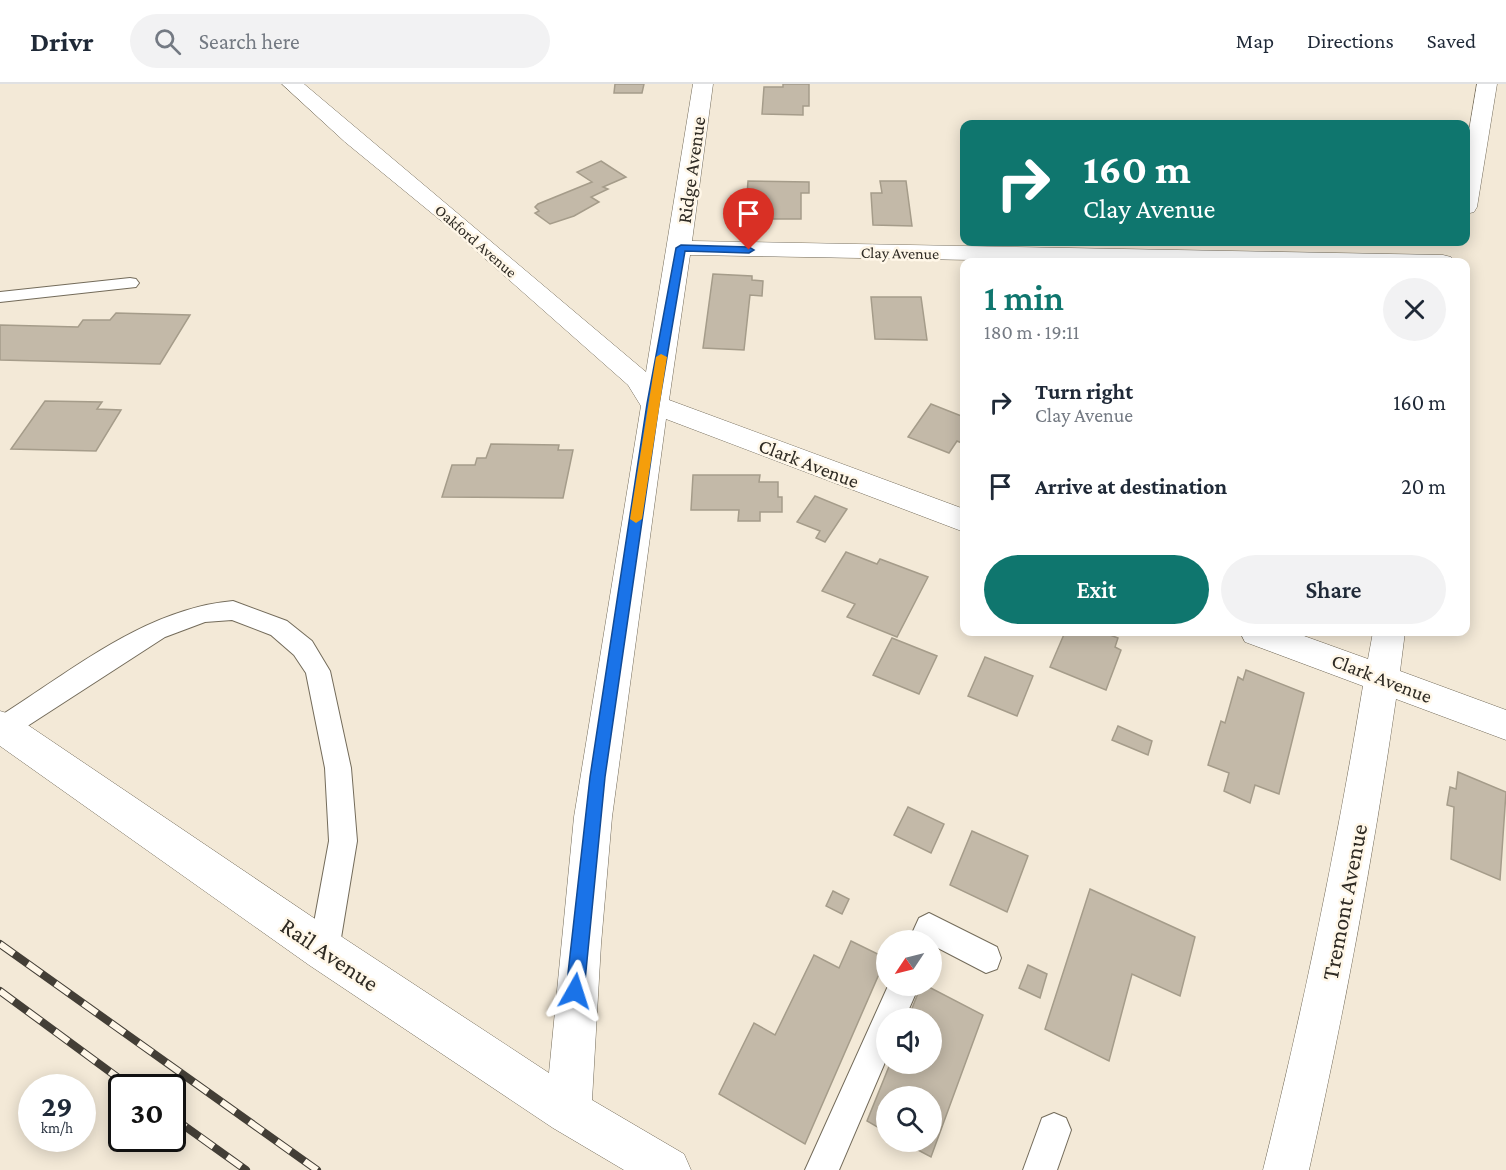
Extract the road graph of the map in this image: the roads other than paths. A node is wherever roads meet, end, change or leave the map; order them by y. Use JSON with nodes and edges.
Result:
{"nodes":[{"id":1,"x":292,"y":84,"type":"edge"},
{"id":2,"x":703,"y":84,"type":"edge"},
{"id":3,"x":1486,"y":84,"type":"edge"},
{"id":4,"x":1470,"y":182,"type":"edge"},
{"id":5,"x":681,"y":248,"type":"junction"},
{"id":6,"x":1286,"y":258,"type":"edge"},
{"id":7,"x":130,"y":283,"type":"dead end"},
{"id":8,"x":0,"y":297,"type":"edge"},
{"id":9,"x":653,"y":404,"type":"junction"},
{"id":10,"x":960,"y":519,"type":"edge"},
{"id":11,"x":1268,"y":636,"type":"edge"},
{"id":12,"x":1388,"y":636,"type":"edge"},
{"id":13,"x":1380,"y":678,"type":"junction"},
{"id":14,"x":1506,"y":725,"type":"edge"},
{"id":15,"x":1,"y":727,"type":"edge"},
{"id":16,"x":942,"y":935,"type":"edge"},
{"id":17,"x":324,"y":950,"type":"junction"},
{"id":18,"x":986,"y":958,"type":"dead end"},
{"id":19,"x":876,"y":1047,"type":"edge"},
{"id":20,"x":569,"y":1112,"type":"junction"},
{"id":21,"x":1054,"y":1130,"type":"dead end"},
{"id":22,"x":668,"y":1170,"type":"edge"},
{"id":23,"x":822,"y":1170,"type":"edge"},
{"id":24,"x":1040,"y":1170,"type":"edge"},
{"id":25,"x":1286,"y":1170,"type":"edge"}],
"edges":[{"from":1,"to":9,"type":"street","name":"Oakford Avenue"},
{"from":2,"to":5,"type":"street","name":"Ridge Avenue"},
{"from":3,"to":4,"type":"street"},
{"from":5,"to":6,"type":"street","name":"Clay Avenue"},
{"from":5,"to":9,"type":"street","name":"Ridge Avenue"},
{"from":7,"to":8,"type":"lane"},
{"from":9,"to":10,"type":"street","name":"Clark Avenue"},
{"from":9,"to":20,"type":"street","name":"Ridge Avenue"},
{"from":11,"to":13,"type":"street","name":"Clark Avenue"},
{"from":12,"to":13,"type":"street","name":"Tremont Avenue"},
{"from":13,"to":14,"type":"street","name":"Clark Avenue"},
{"from":13,"to":25,"type":"street","name":"Tremont Avenue"},
{"from":15,"to":17,"type":"street","name":"Rail Avenue"},
{"from":15,"to":17,"type":"lane"},
{"from":16,"to":18,"type":"lane"},
{"from":17,"to":20,"type":"street","name":"Rail Avenue"},
{"from":19,"to":23,"type":"lane"},
{"from":20,"to":22,"type":"street","name":"Rail Avenue"},
{"from":21,"to":24,"type":"lane"}]}
